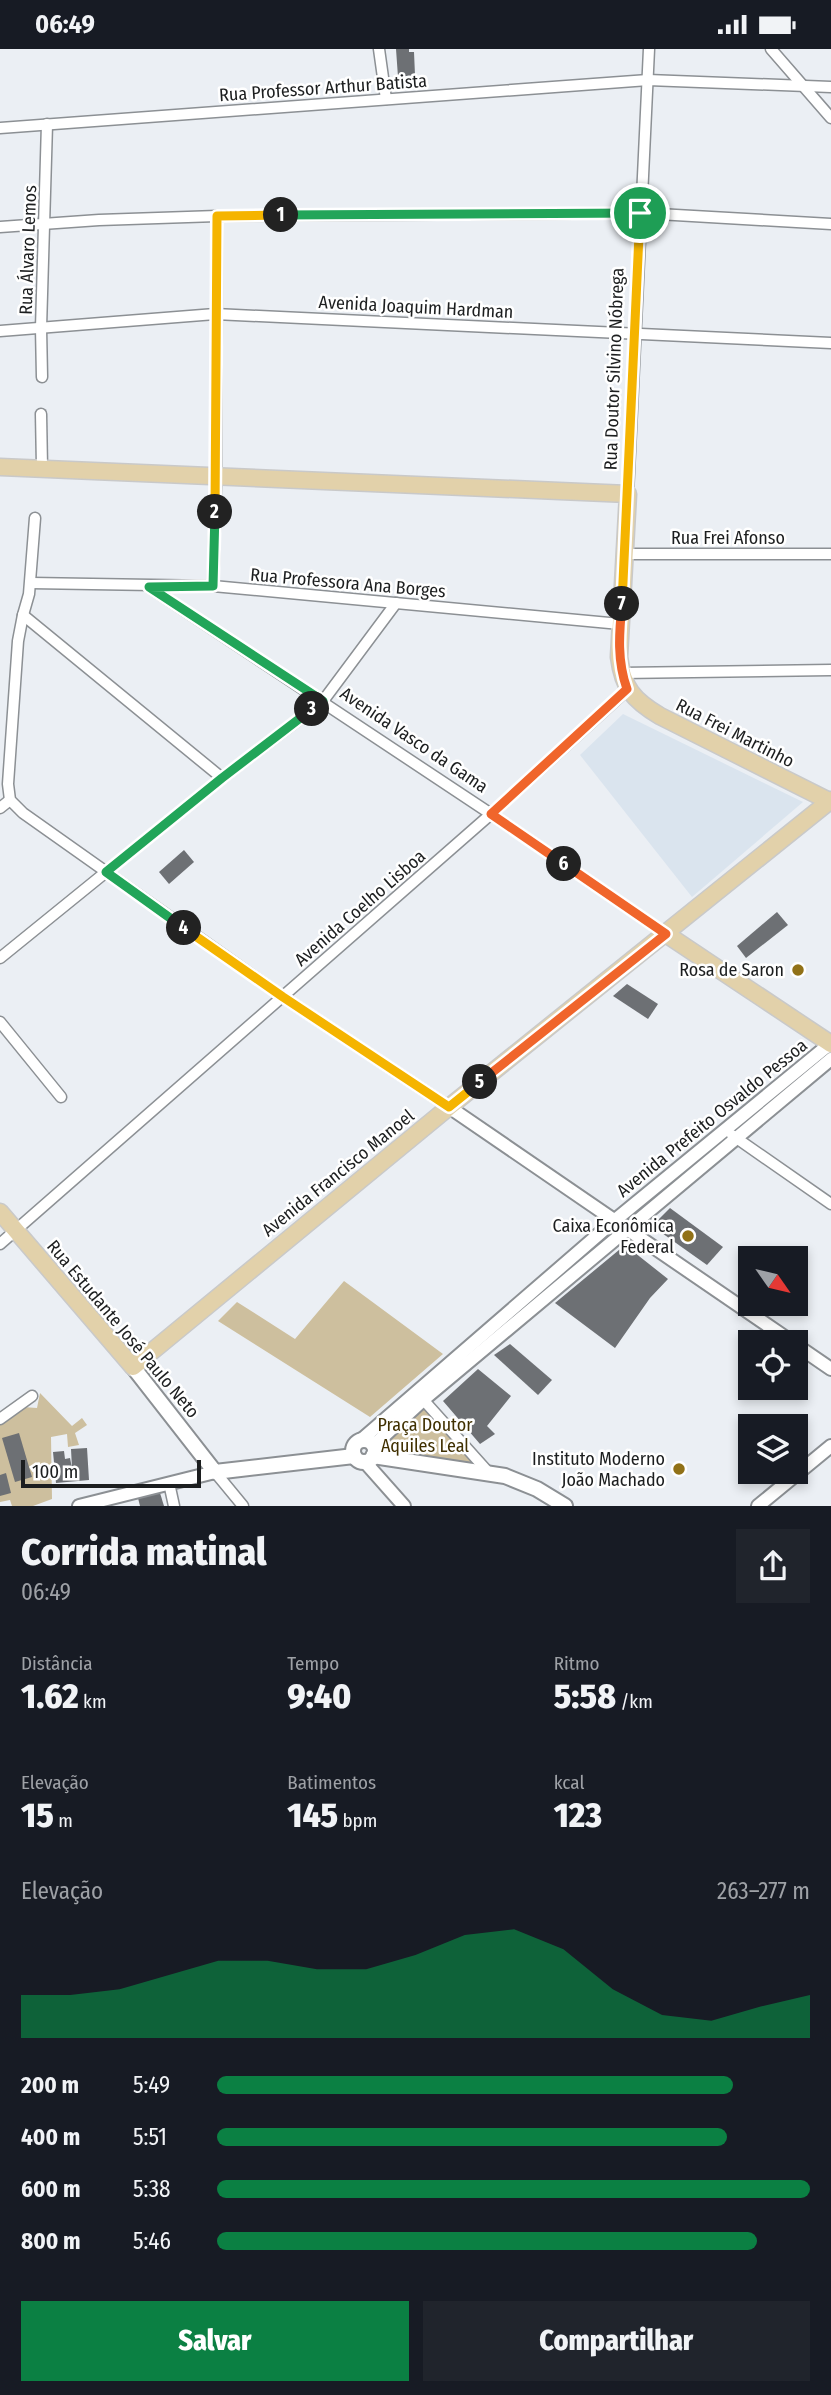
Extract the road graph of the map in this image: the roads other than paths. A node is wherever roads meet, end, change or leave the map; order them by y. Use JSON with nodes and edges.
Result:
{"nodes":[{"id":1,"x":379,"y":49,"type":"edge"},
{"id":2,"x":649,"y":49,"type":"edge"},
{"id":3,"x":771,"y":49,"type":"edge"},
{"id":4,"x":648,"y":80,"type":"junction"},
{"id":5,"x":802,"y":85,"type":"junction"},
{"id":6,"x":831,"y":87,"type":"edge"},
{"id":7,"x":386,"y":99,"type":"junction"},
{"id":8,"x":831,"y":118,"type":"edge"},
{"id":9,"x":47,"y":124,"type":"junction"},
{"id":10,"x":0,"y":128,"type":"edge"},
{"id":11,"x":640,"y":213,"type":"junction"},
{"id":12,"x":217,"y":216,"type":"junction"},
{"id":13,"x":46,"y":223,"type":"junction"},
{"id":14,"x":831,"y":224,"type":"edge"},
{"id":15,"x":0,"y":227,"type":"edge"},
{"id":16,"x":215,"y":314,"type":"junction"},
{"id":17,"x":41,"y":328,"type":"junction"},
{"id":18,"x":0,"y":331,"type":"edge"},
{"id":19,"x":635,"y":332,"type":"junction"},
{"id":20,"x":831,"y":343,"type":"edge"},
{"id":21,"x":42,"y":377,"type":"dead end"},
{"id":22,"x":41,"y":414,"type":"dead end"},
{"id":23,"x":0,"y":467,"type":"edge"},
{"id":24,"x":42,"y":467,"type":"junction"},
{"id":25,"x":216,"y":475,"type":"junction"},
{"id":26,"x":628,"y":494,"type":"junction"},
{"id":27,"x":35,"y":518,"type":"dead end"},
{"id":28,"x":626,"y":554,"type":"junction"},
{"id":29,"x":831,"y":554,"type":"edge"},
{"id":30,"x":31,"y":583,"type":"junction"},
{"id":31,"x":213,"y":586,"type":"junction"},
{"id":32,"x":149,"y":587,"type":"junction"},
{"id":33,"x":396,"y":603,"type":"junction"},
{"id":34,"x":23,"y":615,"type":"junction"},
{"id":35,"x":620,"y":624,"type":"junction"},
{"id":36,"x":831,"y":670,"type":"edge"},
{"id":37,"x":621,"y":673,"type":"junction"},
{"id":38,"x":627,"y":689,"type":"junction"},
{"id":39,"x":323,"y":701,"type":"junction"},
{"id":40,"x":222,"y":778,"type":"junction"},
{"id":41,"x":10,"y":800,"type":"junction"},
{"id":42,"x":831,"y":802,"type":"edge"},
{"id":43,"x":0,"y":808,"type":"edge"},
{"id":44,"x":491,"y":814,"type":"junction"},
{"id":45,"x":106,"y":872,"type":"junction"},
{"id":46,"x":666,"y":934,"type":"junction"},
{"id":47,"x":0,"y":958,"type":"edge"},
{"id":48,"x":283,"y":997,"type":"junction"},
{"id":49,"x":0,"y":1022,"type":"edge"},
{"id":50,"x":831,"y":1043,"type":"edge"},
{"id":51,"x":831,"y":1059,"type":"edge"},
{"id":52,"x":61,"y":1097,"type":"dead end"},
{"id":53,"x":449,"y":1107,"type":"junction"},
{"id":54,"x":731,"y":1135,"type":"junction"},
{"id":55,"x":831,"y":1204,"type":"edge"},
{"id":56,"x":0,"y":1212,"type":"edge"},
{"id":57,"x":614,"y":1221,"type":"junction"},
{"id":58,"x":626,"y":1229,"type":"junction"},
{"id":59,"x":16,"y":1231,"type":"junction"},
{"id":60,"x":0,"y":1244,"type":"edge"},
{"id":61,"x":586,"y":1254,"type":"junction"},
{"id":62,"x":774,"y":1330,"type":"edge"},
{"id":63,"x":808,"y":1353,"type":"edge"},
{"id":64,"x":133,"y":1367,"type":"junction"},
{"id":65,"x":831,"y":1369,"type":"edge"},
{"id":66,"x":32,"y":1396,"type":"dead end"},
{"id":67,"x":420,"y":1396,"type":"junction"},
{"id":68,"x":0,"y":1419,"type":"edge"},
{"id":69,"x":831,"y":1446,"type":"edge"},
{"id":70,"x":365,"y":1452,"type":"junction"},
{"id":71,"x":215,"y":1472,"type":"junction"},
{"id":72,"x":489,"y":1473,"type":"junction"},
{"id":73,"x":169,"y":1483,"type":"junction"},
{"id":74,"x":79,"y":1506,"type":"edge"},
{"id":75,"x":174,"y":1506,"type":"edge"},
{"id":76,"x":243,"y":1506,"type":"edge"},
{"id":77,"x":404,"y":1506,"type":"edge"},
{"id":78,"x":565,"y":1506,"type":"edge"},
{"id":79,"x":758,"y":1506,"type":"edge"}],
"edges":[{"from":1,"to":7,"type":"street"},
{"from":2,"to":4,"type":"street","name":"Rua Doutor Silvino Nóbrega"},
{"from":3,"to":5,"type":"street"},
{"from":4,"to":5,"type":"street","name":"Rua Professor Arthur Batista"},
{"from":4,"to":7,"type":"street","name":"Rua Professor Arthur Batista"},
{"from":4,"to":11,"type":"street","name":"Rua Doutor Silvino Nóbrega"},
{"from":5,"to":6,"type":"street","name":"Rua Professor Arthur Batista"},
{"from":5,"to":8,"type":"street"},
{"from":7,"to":9,"type":"street","name":"Rua Professor Arthur Batista"},
{"from":9,"to":10,"type":"street","name":"Rua Professor Arthur Batista"},
{"from":9,"to":13,"type":"street","name":"Rua Álvaro Lemos"},
{"from":11,"to":12,"type":"street"},
{"from":11,"to":14,"type":"street"},
{"from":11,"to":19,"type":"street","name":"Rua Doutor Silvino Nóbrega"},
{"from":12,"to":13,"type":"street"},
{"from":12,"to":16,"type":"street"},
{"from":13,"to":15,"type":"street"},
{"from":13,"to":17,"type":"street","name":"Rua Álvaro Lemos"},
{"from":16,"to":17,"type":"street","name":"Avenida Joaquim Hardman"},
{"from":16,"to":19,"type":"street","name":"Avenida Joaquim Hardman"},
{"from":16,"to":25,"type":"street"},
{"from":17,"to":18,"type":"street","name":"Avenida Joaquim Hardman"},
{"from":17,"to":21,"type":"street","name":"Rua Álvaro Lemos"},
{"from":19,"to":20,"type":"street","name":"Avenida Joaquim Hardman"},
{"from":19,"to":26,"type":"street","name":"Rua Doutor Silvino Nóbrega"},
{"from":22,"to":24,"type":"street"},
{"from":23,"to":24,"type":"main road"},
{"from":24,"to":25,"type":"main road"},
{"from":25,"to":26,"type":"main road"},
{"from":25,"to":31,"type":"street"},
{"from":26,"to":28,"type":"main road","name":"Rua Doutor Silvino Nóbrega"},
{"from":27,"to":30,"type":"street"},
{"from":28,"to":29,"type":"street","name":"Rua Frei Afonso"},
{"from":28,"to":35,"type":"main road","name":"Rua Doutor Silvino Nóbrega"},
{"from":30,"to":32,"type":"street","name":"Rua Professora Ana Borges"},
{"from":30,"to":34,"type":"street"},
{"from":31,"to":32,"type":"street","name":"Rua Professora Ana Borges"},
{"from":31,"to":33,"type":"street","name":"Rua Professora Ana Borges"},
{"from":32,"to":39,"type":"street","name":"Avenida Vasco da Gama"},
{"from":33,"to":35,"type":"street","name":"Rua Professora Ana Borges"},
{"from":33,"to":39,"type":"street"},
{"from":34,"to":40,"type":"street"},
{"from":34,"to":41,"type":"street"},
{"from":35,"to":37,"type":"main road","name":"Rua Doutor Silvino Nóbrega"},
{"from":36,"to":37,"type":"street"},
{"from":37,"to":38,"type":"main road","name":"Rua Doutor Silvino Nóbrega"},
{"from":38,"to":42,"type":"main road","name":"Rua Frei Martinho"},
{"from":38,"to":44,"type":"street","name":"Avenida Coelho Lisboa"},
{"from":39,"to":40,"type":"street"},
{"from":39,"to":44,"type":"street","name":"Avenida Vasco da Gama"},
{"from":40,"to":45,"type":"street"},
{"from":41,"to":43,"type":"street"},
{"from":41,"to":45,"type":"street"},
{"from":42,"to":46,"type":"main road","name":"Avenida Francisco Manoel"},
{"from":44,"to":46,"type":"street","name":"Avenida Vasco da Gama"},
{"from":44,"to":48,"type":"street","name":"Avenida Coelho Lisboa"},
{"from":45,"to":47,"type":"street"},
{"from":45,"to":48,"type":"street"},
{"from":46,"to":50,"type":"main road","name":"Avenida Vasco da Gama"},
{"from":46,"to":53,"type":"main road","name":"Avenida Francisco Manoel"},
{"from":48,"to":53,"type":"street"},
{"from":48,"to":59,"type":"street","name":"Avenida Coelho Lisboa"},
{"from":49,"to":52,"type":"street"},
{"from":50,"to":54,"type":"street","name":"Avenida Prefeito Osvaldo Pessoa"},
{"from":51,"to":54,"type":"street","name":"Avenida Prefeito Osvaldo Pessoa"},
{"from":53,"to":57,"type":"street"},
{"from":53,"to":64,"type":"main road","name":"Avenida Francisco Manoel"},
{"from":54,"to":55,"type":"street"},
{"from":54,"to":57,"type":"street","name":"Avenida Prefeito Osvaldo Pessoa"},
{"from":54,"to":58,"type":"street","name":"Avenida Prefeito Osvaldo Pessoa"},
{"from":56,"to":59,"type":"main road","name":"Rua Estudante José Paulo Neto"},
{"from":57,"to":58,"type":"street"},
{"from":57,"to":61,"type":"street","name":"Avenida Prefeito Osvaldo Pessoa"},
{"from":58,"to":61,"type":"street","name":"Avenida Prefeito Osvaldo Pessoa"},
{"from":58,"to":62,"type":"street"},
{"from":59,"to":60,"type":"street","name":"Avenida Coelho Lisboa"},
{"from":59,"to":64,"type":"main road","name":"Rua Estudante José Paulo Neto"},
{"from":61,"to":67,"type":"street","name":"Avenida Prefeito Osvaldo Pessoa"},
{"from":63,"to":65,"type":"street"},
{"from":64,"to":71,"type":"main road","name":"Rua Estudante José Paulo Neto"},
{"from":66,"to":68,"type":"street"},
{"from":67,"to":70,"type":"street","name":"Avenida Prefeito Osvaldo Pessoa"},
{"from":67,"to":72,"type":"street"},
{"from":69,"to":79,"type":"street"},
{"from":70,"to":71,"type":"main road"},
{"from":70,"to":72,"type":"main road"},
{"from":70,"to":77,"type":"street"},
{"from":71,"to":73,"type":"street"},
{"from":71,"to":76,"type":"street"},
{"from":72,"to":78,"type":"main road"},
{"from":73,"to":74,"type":"street"},
{"from":73,"to":75,"type":"street"}]}
